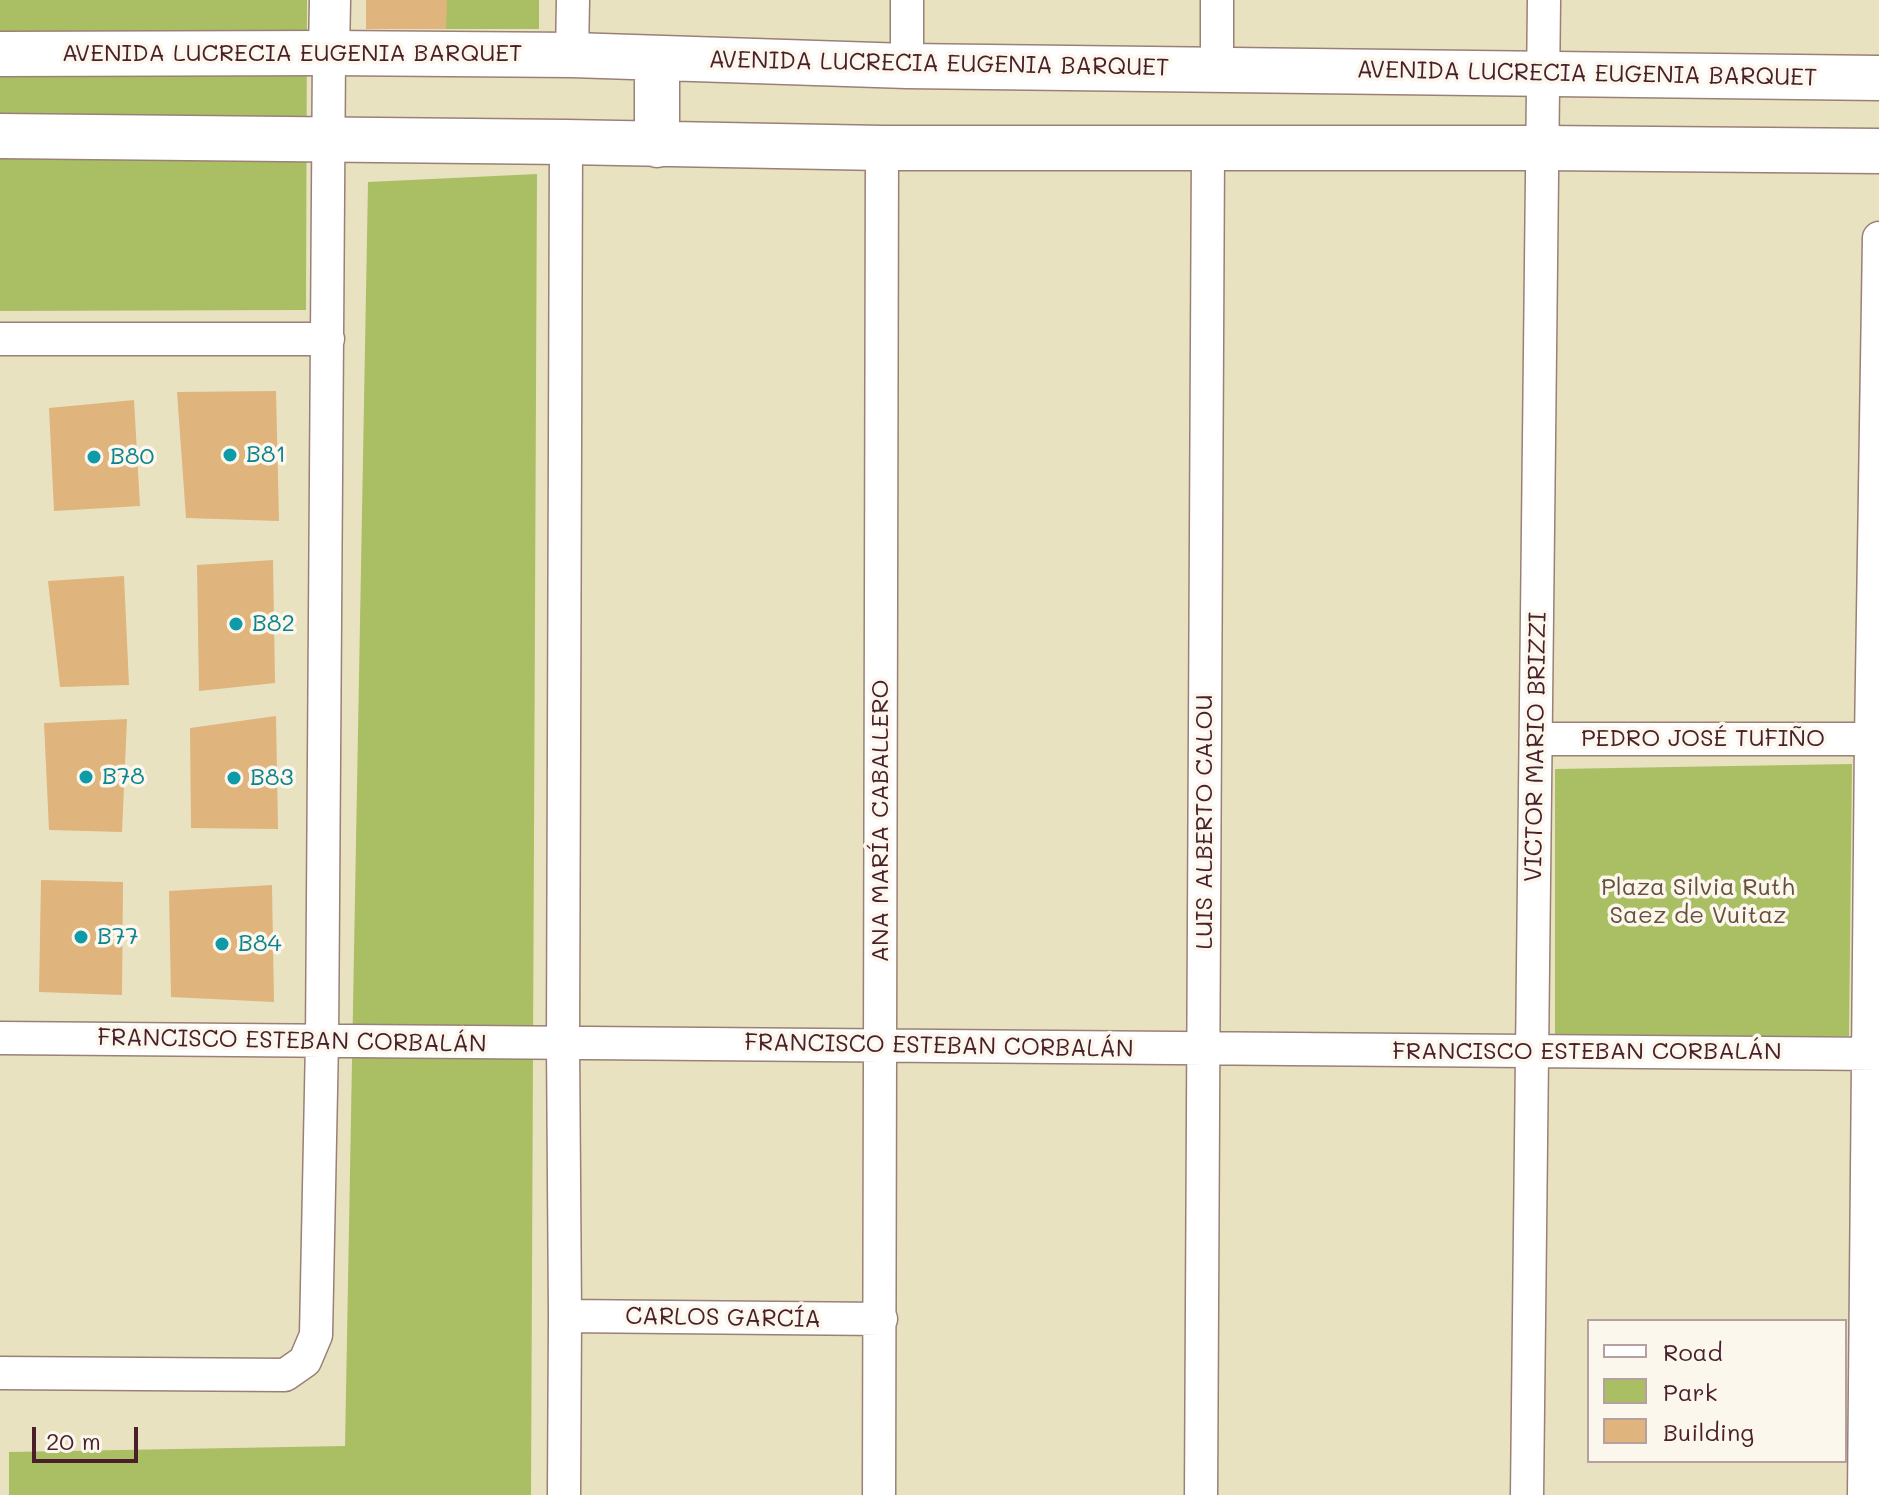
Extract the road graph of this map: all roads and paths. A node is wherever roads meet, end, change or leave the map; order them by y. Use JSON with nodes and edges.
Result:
{"nodes":[{"id":1,"x":330,"y":0,"type":"edge"},
{"id":2,"x":573,"y":0,"type":"edge"},
{"id":3,"x":907,"y":0,"type":"edge"},
{"id":4,"x":1217,"y":0,"type":"edge"},
{"id":5,"x":1544,"y":0,"type":"edge"},
{"id":6,"x":329,"y":53,"type":"junction"},
{"id":7,"x":0,"y":54,"type":"edge"},
{"id":8,"x":572,"y":55,"type":"junction"},
{"id":9,"x":657,"y":58,"type":"junction"},
{"id":10,"x":907,"y":66,"type":"junction"},
{"id":11,"x":1217,"y":70,"type":"junction"},
{"id":12,"x":1544,"y":72,"type":"junction"},
{"id":13,"x":1879,"y":78,"type":"edge"},
{"id":14,"x":0,"y":136,"type":"edge"},
{"id":15,"x":330,"y":140,"type":"junction"},
{"id":16,"x":566,"y":142,"type":"junction"},
{"id":17,"x":657,"y":145,"type":"junction"},
{"id":18,"x":882,"y":148,"type":"junction"},
{"id":19,"x":1542,"y":148,"type":"junction"},
{"id":20,"x":1208,"y":149,"type":"junction"},
{"id":21,"x":1879,"y":151,"type":"edge"},
{"id":22,"x":1879,"y":238,"type":"edge"},
{"id":23,"x":0,"y":339,"type":"edge"},
{"id":24,"x":328,"y":339,"type":"junction"},
{"id":25,"x":1536,"y":739,"type":"junction"},
{"id":26,"x":1871,"y":739,"type":"junction"},
{"id":27,"x":0,"y":1038,"type":"edge"},
{"id":28,"x":322,"y":1041,"type":"junction"},
{"id":29,"x":563,"y":1043,"type":"junction"},
{"id":30,"x":881,"y":1046,"type":"junction"},
{"id":31,"x":1203,"y":1049,"type":"junction"},
{"id":32,"x":1533,"y":1052,"type":"junction"},
{"id":33,"x":1873,"y":1054,"type":"edge"},
{"id":34,"x":565,"y":1316,"type":"junction"},
{"id":35,"x":881,"y":1319,"type":"junction"},
{"id":36,"x":0,"y":1373,"type":"edge"},
{"id":37,"x":564,"y":1495,"type":"edge"},
{"id":38,"x":879,"y":1495,"type":"edge"},
{"id":39,"x":1201,"y":1495,"type":"edge"},
{"id":40,"x":1527,"y":1495,"type":"edge"},
{"id":41,"x":1864,"y":1495,"type":"edge"}],
"edges":[{"from":1,"to":6,"type":"street"},
{"from":2,"to":8,"type":"street"},
{"from":3,"to":10,"type":"street"},
{"from":4,"to":11,"type":"street"},
{"from":5,"to":12,"type":"street","name":"VICTOR MARIO BRIZZI"},
{"from":6,"to":7,"type":"main road","name":"AVENIDA LUCRECIA EUGENIA BARQUET"},
{"from":6,"to":8,"type":"main road","name":"AVENIDA LUCRECIA EUGENIA BARQUET"},
{"from":6,"to":15,"type":"street"},
{"from":8,"to":9,"type":"main road","name":"AVENIDA LUCRECIA EUGENIA BARQUET"},
{"from":9,"to":10,"type":"main road","name":"AVENIDA LUCRECIA EUGENIA BARQUET"},
{"from":9,"to":17,"type":"main road"},
{"from":10,"to":11,"type":"main road","name":"AVENIDA LUCRECIA EUGENIA BARQUET"},
{"from":11,"to":12,"type":"main road","name":"AVENIDA LUCRECIA EUGENIA BARQUET"},
{"from":12,"to":13,"type":"main road","name":"AVENIDA LUCRECIA EUGENIA BARQUET"},
{"from":12,"to":19,"type":"street","name":"VICTOR MARIO BRIZZI"},
{"from":14,"to":15,"type":"main road"},
{"from":15,"to":16,"type":"main road"},
{"from":15,"to":24,"type":"street"},
{"from":16,"to":17,"type":"main road"},
{"from":16,"to":29,"type":"street"},
{"from":17,"to":18,"type":"main road"},
{"from":18,"to":20,"type":"main road"},
{"from":18,"to":30,"type":"street","name":"ANA MARÍA CABALLERO"},
{"from":19,"to":20,"type":"main road"},
{"from":19,"to":21,"type":"main road"},
{"from":19,"to":25,"type":"street","name":"VICTOR MARIO BRIZZI"},
{"from":20,"to":31,"type":"street","name":"LUIS ALBERTO CALOU"},
{"from":22,"to":26,"type":"street"},
{"from":23,"to":24,"type":"street"},
{"from":24,"to":28,"type":"street"},
{"from":25,"to":26,"type":"street","name":"PEDRO JOSÉ TUFIÑO"},
{"from":25,"to":32,"type":"street","name":"VICTOR MARIO BRIZZI"},
{"from":26,"to":33,"type":"street"},
{"from":27,"to":28,"type":"street","name":"FRANCISCO ESTEBAN CORBALÁN"},
{"from":28,"to":29,"type":"street","name":"FRANCISCO ESTEBAN CORBALÁN"},
{"from":28,"to":36,"type":"street"},
{"from":29,"to":30,"type":"street","name":"FRANCISCO ESTEBAN CORBALÁN"},
{"from":29,"to":34,"type":"street"},
{"from":30,"to":31,"type":"street","name":"FRANCISCO ESTEBAN CORBALÁN"},
{"from":30,"to":35,"type":"street","name":"ANA MARÍA CABALLERO"},
{"from":31,"to":32,"type":"street","name":"FRANCISCO ESTEBAN CORBALÁN"},
{"from":31,"to":39,"type":"street","name":"LUIS ALBERTO CALOU"},
{"from":32,"to":33,"type":"street","name":"FRANCISCO ESTEBAN CORBALÁN"},
{"from":32,"to":40,"type":"street","name":"VICTOR MARIO BRIZZI"},
{"from":33,"to":41,"type":"street"},
{"from":34,"to":35,"type":"street","name":"CARLOS GARCÍA"},
{"from":34,"to":37,"type":"street"},
{"from":35,"to":38,"type":"street","name":"ANA MARÍA CABALLERO"}]}
